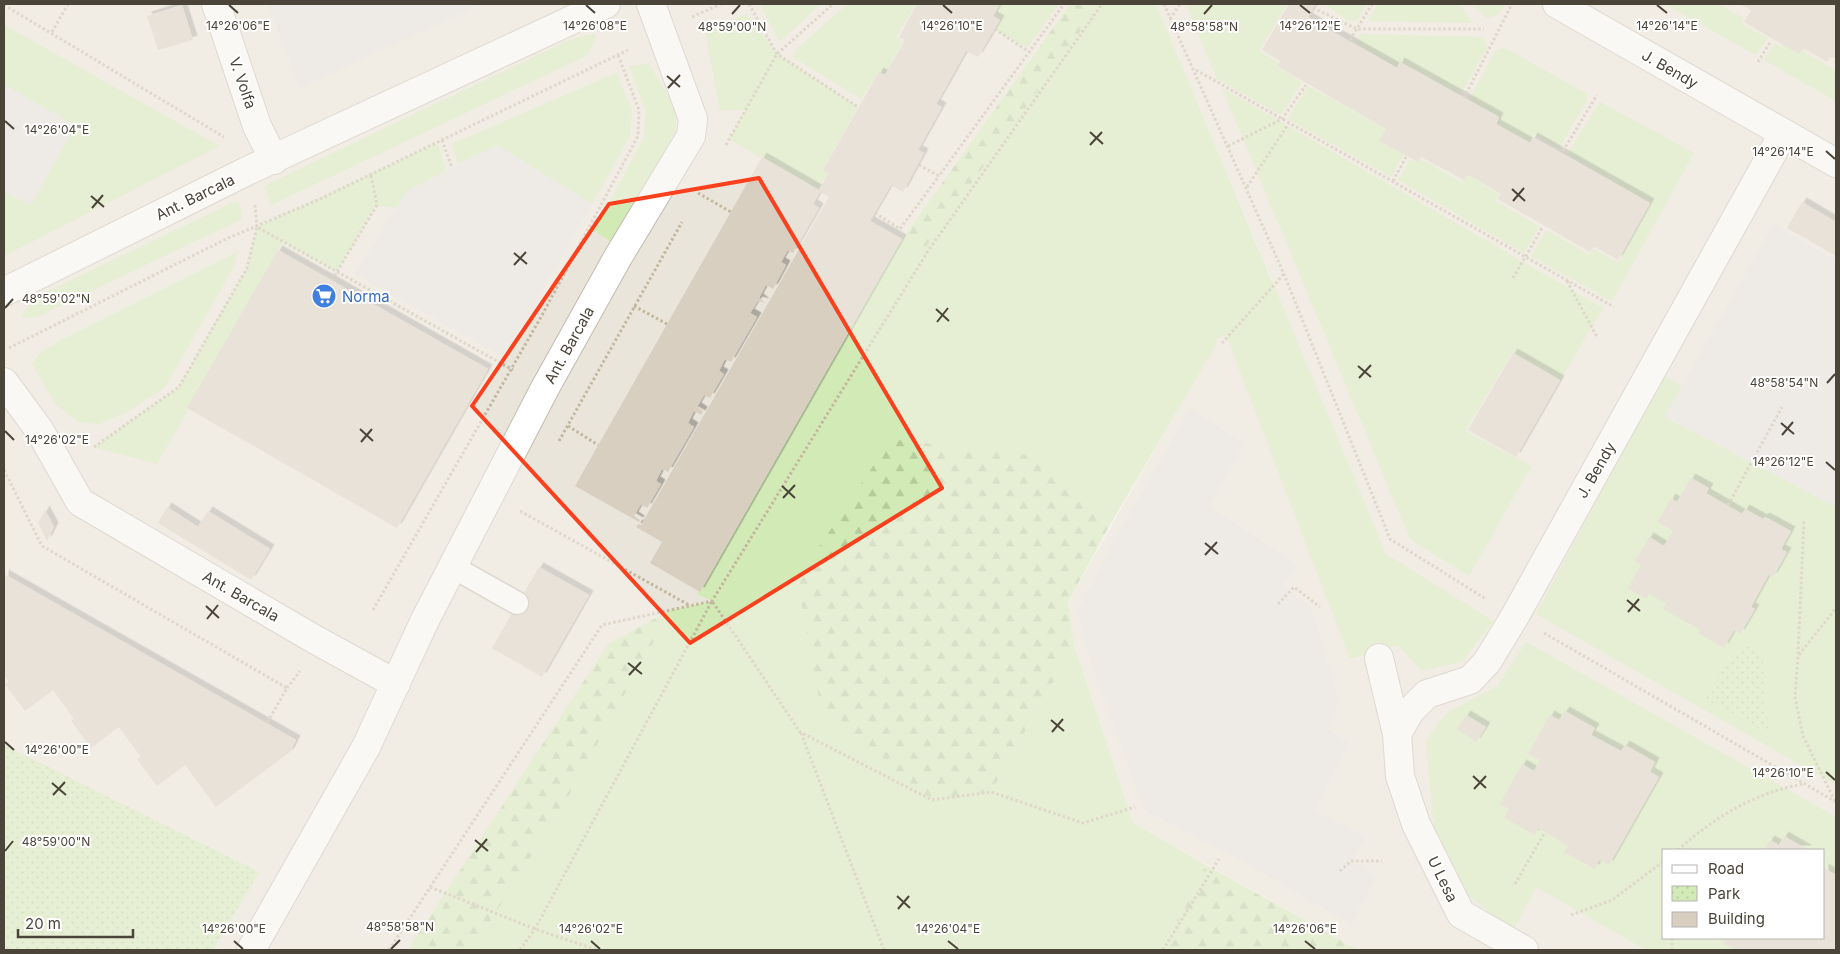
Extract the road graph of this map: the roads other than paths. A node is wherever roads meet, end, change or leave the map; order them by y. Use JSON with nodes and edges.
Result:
{"nodes":[{"id":1,"x":216,"y":4,"type":"edge"},
{"id":2,"x":606,"y":4,"type":"edge"},
{"id":3,"x":651,"y":4,"type":"edge"},
{"id":4,"x":1557,"y":4,"type":"edge"},
{"id":5,"x":1783,"y":134,"type":"junction"},
{"id":6,"x":274,"y":160,"type":"junction"},
{"id":7,"x":1836,"y":163,"type":"edge"},
{"id":8,"x":4,"y":292,"type":"edge"},
{"id":9,"x":4,"y":382,"type":"edge"},
{"id":10,"x":453,"y":567,"type":"junction"},
{"id":11,"x":517,"y":604,"type":"dead end"},
{"id":12,"x":1379,"y":658,"type":"dead end"},
{"id":13,"x":396,"y":684,"type":"junction"},
{"id":14,"x":1397,"y":734,"type":"junction"},
{"id":15,"x":252,"y":950,"type":"edge"},
{"id":16,"x":1524,"y":950,"type":"edge"}],
"edges":[{"from":1,"to":6,"type":"street","name":"V. Volfa"},
{"from":2,"to":6,"type":"street","name":"Ant. Barcala"},
{"from":3,"to":10,"type":"street","name":"Ant. Barcala"},
{"from":4,"to":5,"type":"street","name":"J. Bendy"},
{"from":5,"to":7,"type":"street","name":"J. Bendy"},
{"from":5,"to":14,"type":"street","name":"J. Bendy"},
{"from":6,"to":8,"type":"street","name":"Ant. Barcala"},
{"from":9,"to":13,"type":"street","name":"Ant. Barcala"},
{"from":10,"to":11,"type":"lane"},
{"from":10,"to":13,"type":"street","name":"Ant. Barcala"},
{"from":12,"to":14,"type":"street"},
{"from":13,"to":15,"type":"street","name":"Ant. Barcala"},
{"from":14,"to":16,"type":"street","name":"U Lesa"}]}
